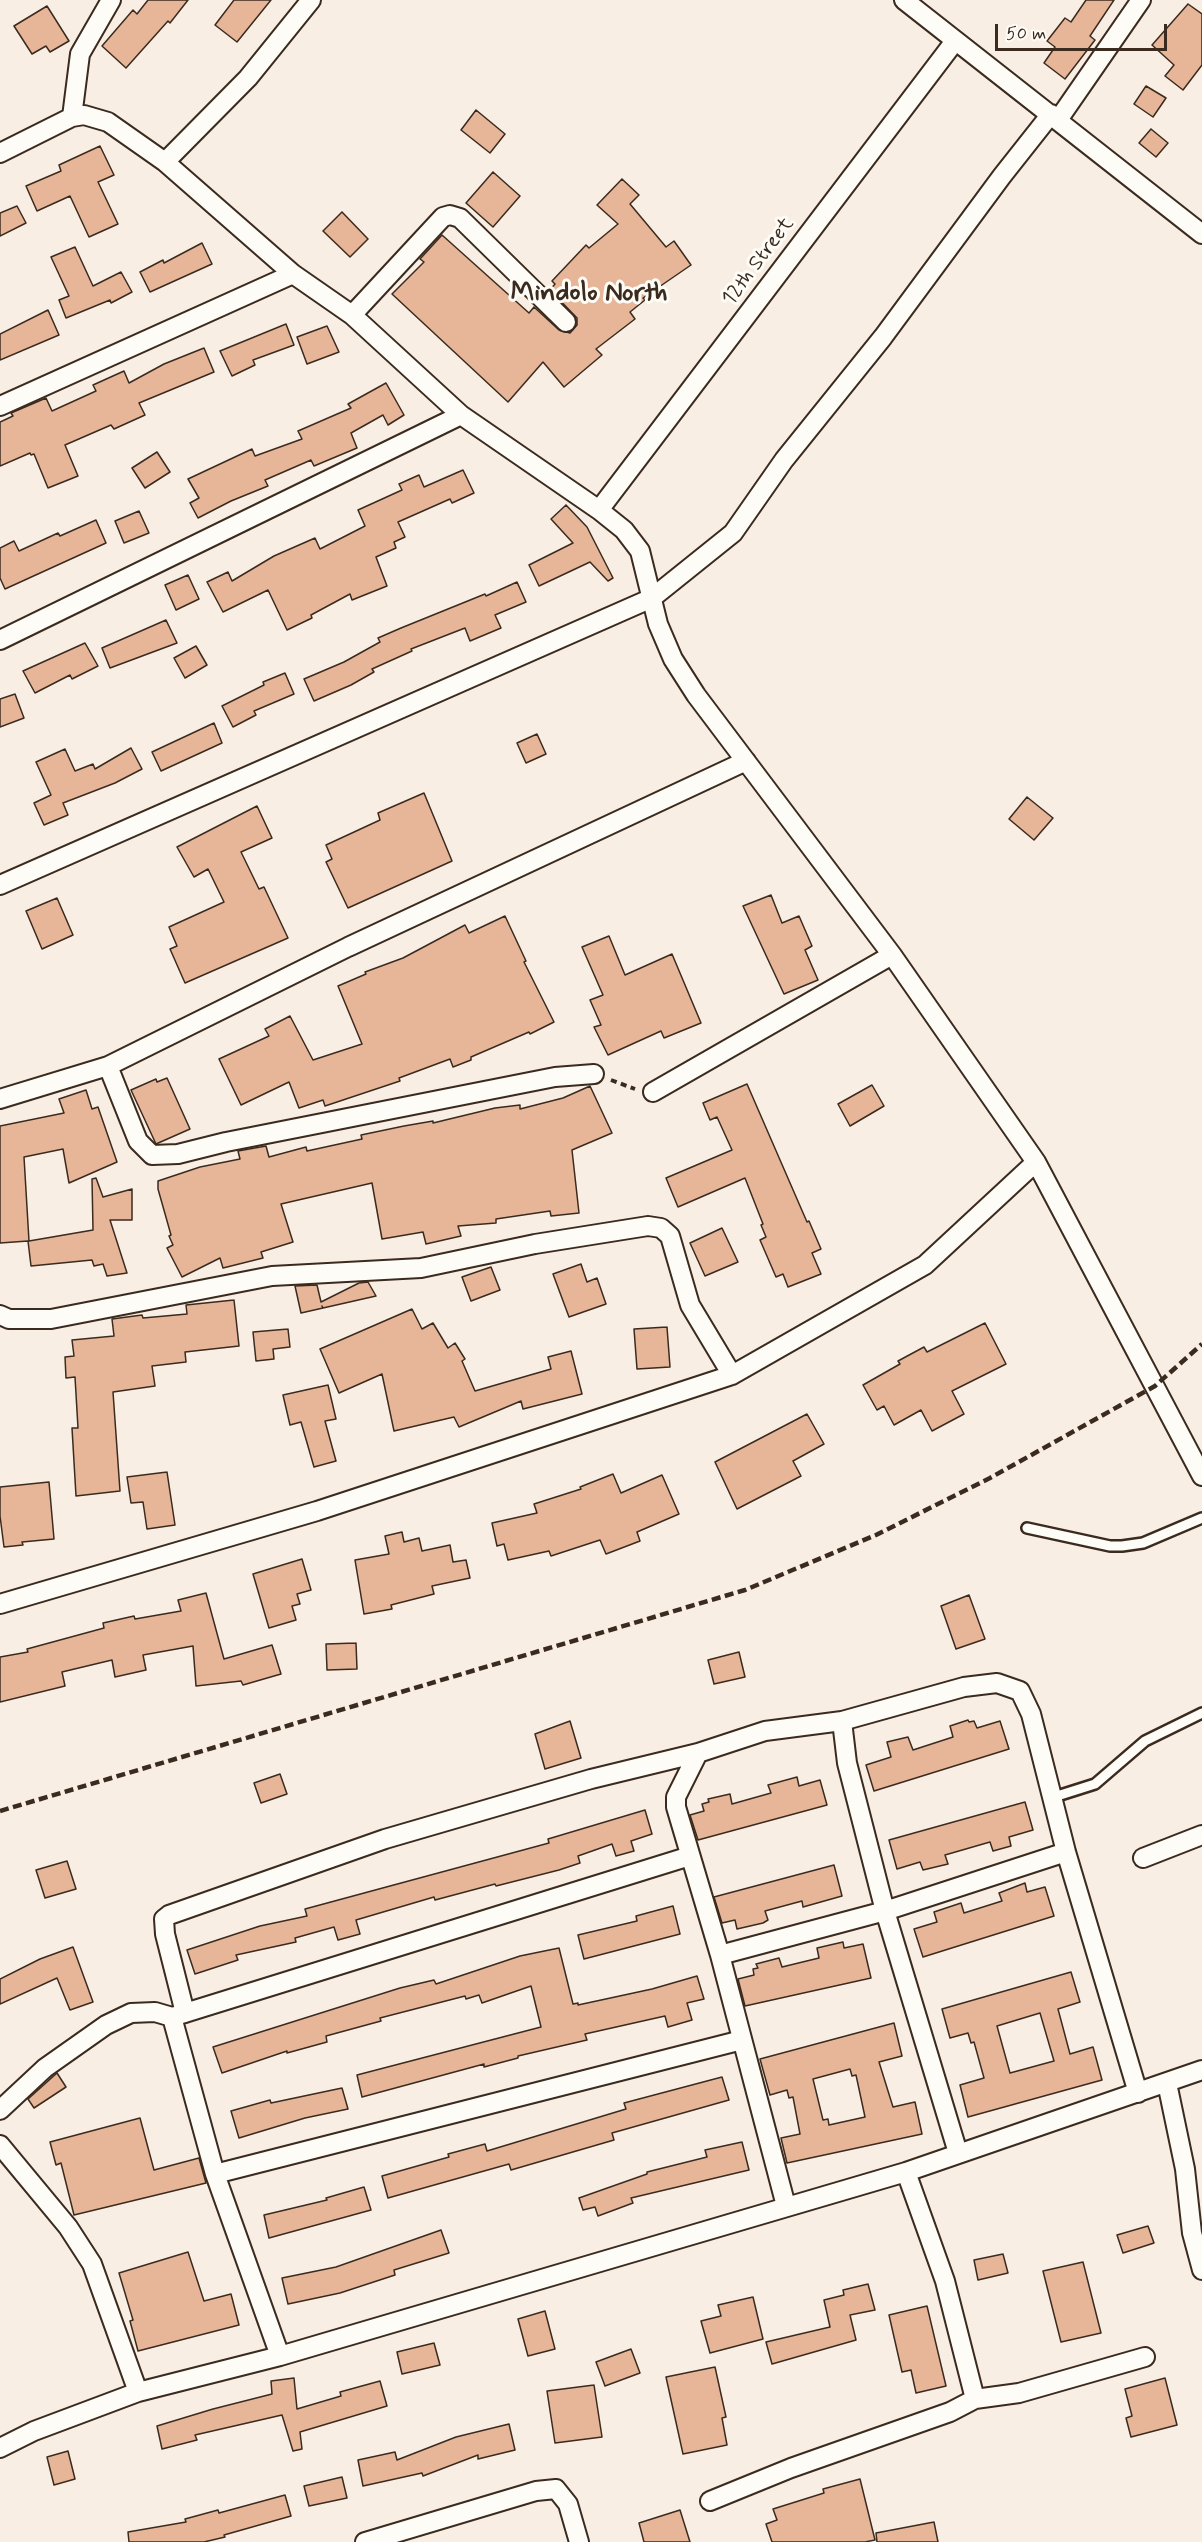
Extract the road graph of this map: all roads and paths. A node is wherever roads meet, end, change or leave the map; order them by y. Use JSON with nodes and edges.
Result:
{"nodes":[{"id":1,"x":111,"y":0,"type":"edge"},
{"id":2,"x":311,"y":0,"type":"edge"},
{"id":3,"x":904,"y":0,"type":"edge"},
{"id":4,"x":1141,"y":0,"type":"edge"},
{"id":5,"x":955,"y":41,"type":"junction"},
{"id":6,"x":72,"y":117,"type":"junction"},
{"id":7,"x":1054,"y":117,"type":"junction"},
{"id":8,"x":0,"y":153,"type":"edge"},
{"id":9,"x":165,"y":162,"type":"junction"},
{"id":10,"x":1202,"y":234,"type":"edge"},
{"id":11,"x":293,"y":274,"type":"junction"},
{"id":12,"x":352,"y":315,"type":"junction"},
{"id":13,"x":566,"y":322,"type":"dead end"},
{"id":14,"x":0,"y":406,"type":"edge"},
{"id":15,"x":461,"y":415,"type":"junction"},
{"id":16,"x":599,"y":510,"type":"junction"},
{"id":17,"x":652,"y":598,"type":"junction"},
{"id":18,"x":0,"y":640,"type":"edge"},
{"id":19,"x":746,"y":761,"type":"junction"},
{"id":20,"x":0,"y":885,"type":"edge"},
{"id":21,"x":892,"y":955,"type":"junction"},
{"id":22,"x":108,"y":1066,"type":"junction"},
{"id":23,"x":599,"y":1076,"type":"joint"},
{"id":24,"x":653,"y":1092,"type":"joint"},
{"id":25,"x":0,"y":1100,"type":"edge"},
{"id":26,"x":1036,"y":1162,"type":"junction"},
{"id":27,"x":0,"y":1315,"type":"edge"},
{"id":28,"x":732,"y":1375,"type":"junction"},
{"id":29,"x":1202,"y":1476,"type":"edge"},
{"id":30,"x":1202,"y":1518,"type":"edge"},
{"id":31,"x":1027,"y":1528,"type":"dead end"},
{"id":32,"x":0,"y":1604,"type":"edge"},
{"id":33,"x":1202,"y":1713,"type":"edge"},
{"id":34,"x":842,"y":1720,"type":"junction"},
{"id":35,"x":698,"y":1753,"type":"junction"},
{"id":36,"x":1054,"y":1797,"type":"junction"},
{"id":37,"x":1202,"y":1835,"type":"edge"},
{"id":38,"x":1065,"y":1852,"type":"junction"},
{"id":39,"x":690,"y":1856,"type":"junction"},
{"id":40,"x":1143,"y":1858,"type":"dead end"},
{"id":41,"x":885,"y":1911,"type":"junction"},
{"id":42,"x":720,"y":1955,"type":"junction"},
{"id":43,"x":179,"y":2015,"type":"junction"},
{"id":44,"x":742,"y":2040,"type":"junction"},
{"id":45,"x":1202,"y":2070,"type":"edge"},
{"id":46,"x":1167,"y":2083,"type":"junction"},
{"id":47,"x":1138,"y":2093,"type":"junction"},
{"id":48,"x":0,"y":2110,"type":"edge"},
{"id":49,"x":0,"y":2145,"type":"edge"},
{"id":50,"x":958,"y":2153,"type":"junction"},
{"id":51,"x":906,"y":2172,"type":"junction"},
{"id":52,"x":214,"y":2174,"type":"junction"},
{"id":53,"x":786,"y":2206,"type":"junction"},
{"id":54,"x":1202,"y":2270,"type":"edge"},
{"id":55,"x":280,"y":2356,"type":"junction"},
{"id":56,"x":1145,"y":2357,"type":"dead end"},
{"id":57,"x":138,"y":2392,"type":"junction"},
{"id":58,"x":975,"y":2399,"type":"junction"},
{"id":59,"x":0,"y":2448,"type":"edge"},
{"id":60,"x":710,"y":2501,"type":"dead end"},
{"id":61,"x":365,"y":2542,"type":"edge"},
{"id":62,"x":579,"y":2542,"type":"edge"}],
"edges":[{"from":1,"to":6,"type":"street"},
{"from":2,"to":9,"type":"street"},
{"from":3,"to":5,"type":"street"},
{"from":4,"to":7,"type":"street"},
{"from":5,"to":7,"type":"street"},
{"from":5,"to":16,"type":"street","name":"12th Street"},
{"from":6,"to":8,"type":"street"},
{"from":6,"to":9,"type":"street"},
{"from":7,"to":10,"type":"street"},
{"from":7,"to":17,"type":"street"},
{"from":9,"to":11,"type":"street"},
{"from":11,"to":12,"type":"street"},
{"from":11,"to":14,"type":"street"},
{"from":12,"to":13,"type":"street"},
{"from":12,"to":15,"type":"street"},
{"from":15,"to":16,"type":"street"},
{"from":15,"to":18,"type":"street"},
{"from":16,"to":17,"type":"street"},
{"from":17,"to":19,"type":"street"},
{"from":17,"to":20,"type":"street"},
{"from":19,"to":21,"type":"street"},
{"from":19,"to":22,"type":"street"},
{"from":21,"to":24,"type":"street"},
{"from":21,"to":26,"type":"street"},
{"from":22,"to":23,"type":"street"},
{"from":22,"to":25,"type":"street"},
{"from":23,"to":24,"type":"path"},
{"from":26,"to":28,"type":"street"},
{"from":26,"to":29,"type":"street"},
{"from":27,"to":28,"type":"street"},
{"from":28,"to":32,"type":"street"},
{"from":30,"to":31,"type":"lane"},
{"from":33,"to":36,"type":"lane"},
{"from":34,"to":35,"type":"street"},
{"from":34,"to":36,"type":"street"},
{"from":34,"to":41,"type":"street"},
{"from":35,"to":39,"type":"street"},
{"from":35,"to":43,"type":"street"},
{"from":36,"to":38,"type":"street"},
{"from":37,"to":40,"type":"street"},
{"from":38,"to":41,"type":"street"},
{"from":38,"to":47,"type":"street"},
{"from":39,"to":42,"type":"street"},
{"from":39,"to":43,"type":"street"},
{"from":41,"to":42,"type":"street"},
{"from":41,"to":50,"type":"street"},
{"from":42,"to":44,"type":"street"},
{"from":43,"to":48,"type":"street"},
{"from":43,"to":52,"type":"street"},
{"from":44,"to":52,"type":"street"},
{"from":44,"to":53,"type":"street"},
{"from":45,"to":46,"type":"street"},
{"from":46,"to":47,"type":"street"},
{"from":46,"to":54,"type":"street"},
{"from":47,"to":50,"type":"street"},
{"from":49,"to":57,"type":"street"},
{"from":50,"to":51,"type":"street"},
{"from":51,"to":53,"type":"street"},
{"from":51,"to":58,"type":"street"},
{"from":52,"to":55,"type":"street"},
{"from":53,"to":55,"type":"street"},
{"from":55,"to":57,"type":"street"},
{"from":56,"to":58,"type":"street"},
{"from":57,"to":59,"type":"street"},
{"from":58,"to":60,"type":"street"},
{"from":61,"to":62,"type":"street"}]}
